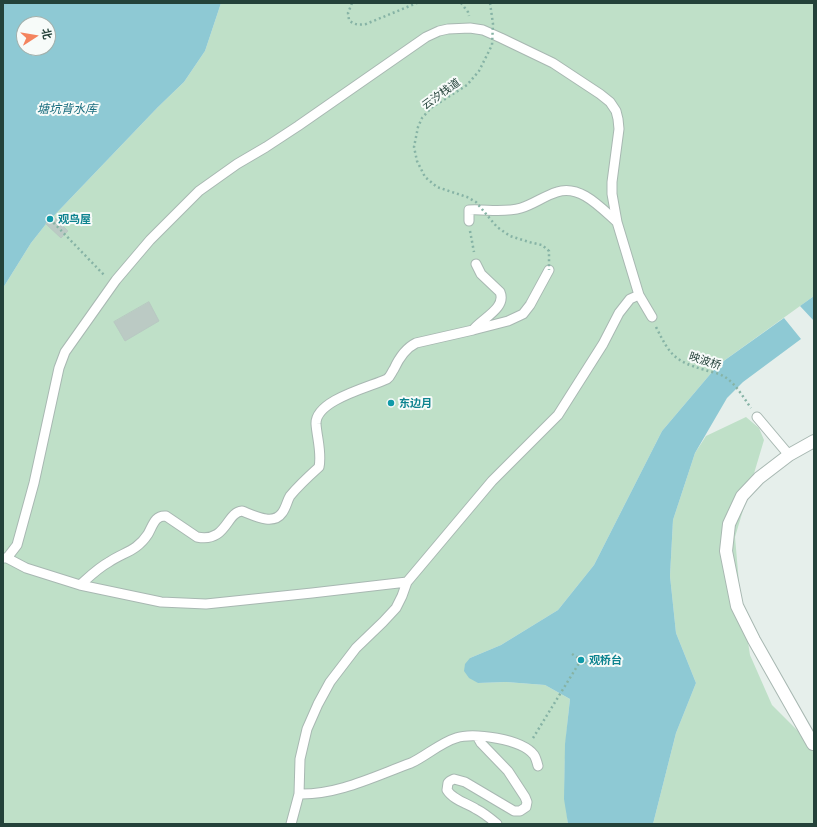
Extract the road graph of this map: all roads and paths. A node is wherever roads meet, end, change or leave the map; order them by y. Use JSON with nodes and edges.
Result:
{"nodes":[{"id":1,"x":352,"y":3,"type":"edge"},
{"id":2,"x":417,"y":3,"type":"edge"},
{"id":3,"x":490,"y":3,"type":"edge"},
{"id":4,"x":50,"y":220,"type":"dead end"},
{"id":5,"x":469,"y":221,"type":"joint"},
{"id":6,"x":617,"y":222,"type":"junction"},
{"id":7,"x":476,"y":264,"type":"joint"},
{"id":8,"x":549,"y":270,"type":"joint"},
{"id":9,"x":113,"y":285,"type":"junction"},
{"id":10,"x":639,"y":295,"type":"junction"},
{"id":11,"x":652,"y":318,"type":"joint"},
{"id":12,"x":473,"y":330,"type":"junction"},
{"id":13,"x":758,"y":417,"type":"joint"},
{"id":14,"x":814,"y":441,"type":"edge"},
{"id":15,"x":789,"y":455,"type":"junction"},
{"id":16,"x":5,"y":558,"type":"edge"},
{"id":17,"x":406,"y":582,"type":"junction"},
{"id":18,"x":80,"y":585,"type":"junction"},
{"id":19,"x":572,"y":654,"type":"dead end"},
{"id":20,"x":581,"y":660,"type":"junction"},
{"id":21,"x":591,"y":666,"type":"dead end"},
{"id":22,"x":477,"y":736,"type":"junction"},
{"id":23,"x":813,"y":744,"type":"edge"},
{"id":24,"x":527,"y":749,"type":"junction"},
{"id":25,"x":538,"y":766,"type":"dead end"},
{"id":26,"x":299,"y":794,"type":"junction"},
{"id":27,"x":291,"y":824,"type":"edge"},
{"id":28,"x":497,"y":824,"type":"edge"}],
"edges":[{"from":1,"to":2,"type":"path"},
{"from":3,"to":8,"type":"path","name":"云汐栈道","bridge":true},
{"from":4,"to":9,"type":"path"},
{"from":5,"to":6,"type":"lane"},
{"from":5,"to":7,"type":"path"},
{"from":6,"to":9,"type":"lane"},
{"from":6,"to":10,"type":"lane"},
{"from":7,"to":12,"type":"lane"},
{"from":8,"to":12,"type":"lane"},
{"from":9,"to":16,"type":"lane"},
{"from":10,"to":11,"type":"lane"},
{"from":10,"to":17,"type":"lane"},
{"from":11,"to":13,"type":"path","name":"映波桥"},
{"from":12,"to":18,"type":"lane"},
{"from":13,"to":15,"type":"lane"},
{"from":14,"to":15,"type":"street"},
{"from":15,"to":23,"type":"street"},
{"from":16,"to":18,"type":"lane"},
{"from":17,"to":18,"type":"lane"},
{"from":17,"to":26,"type":"lane"},
{"from":19,"to":20,"type":"path"},
{"from":20,"to":21,"type":"path"},
{"from":20,"to":24,"type":"path"},
{"from":22,"to":24,"type":"lane"},
{"from":22,"to":26,"type":"lane"},
{"from":22,"to":28,"type":"lane"},
{"from":24,"to":25,"type":"lane"},
{"from":26,"to":27,"type":"lane"}]}
